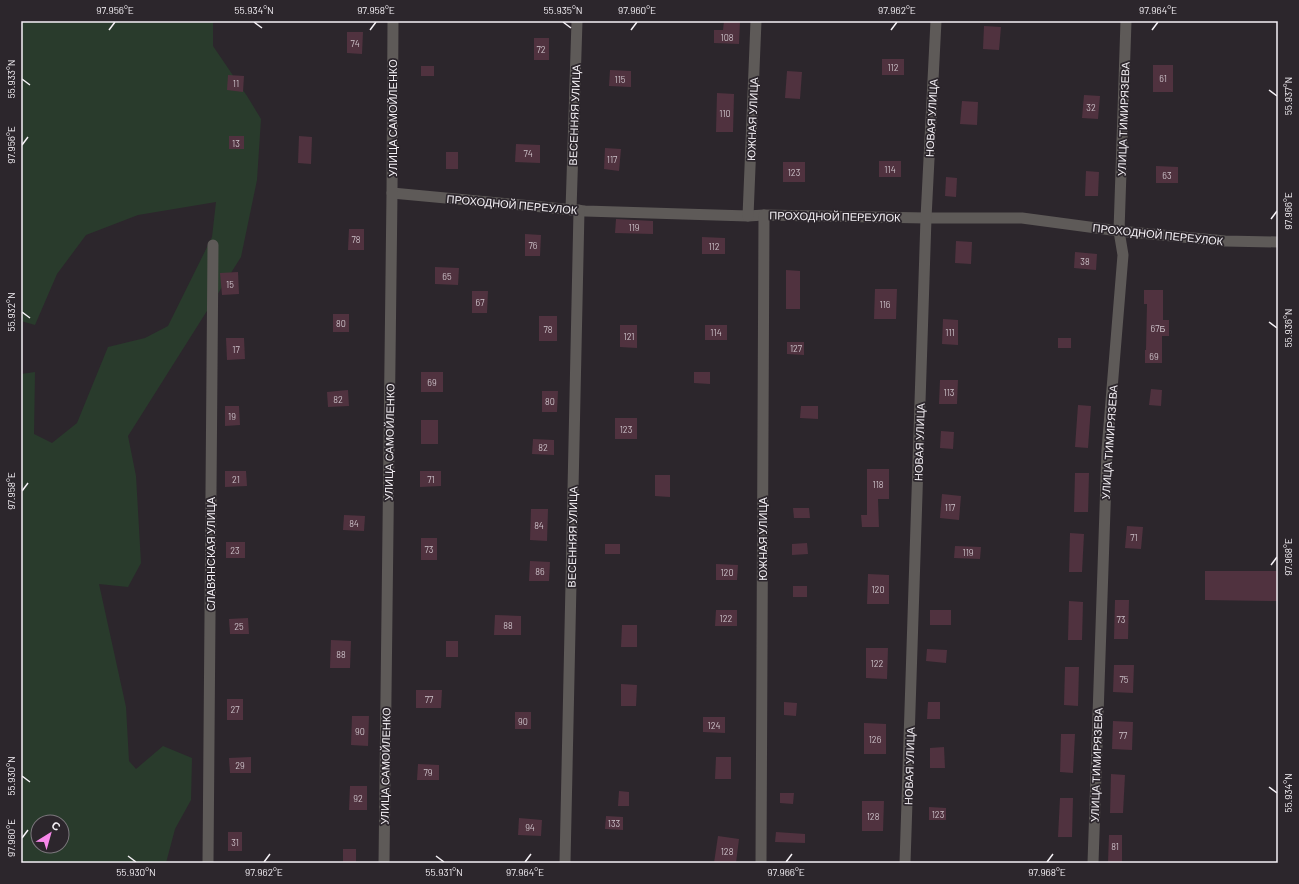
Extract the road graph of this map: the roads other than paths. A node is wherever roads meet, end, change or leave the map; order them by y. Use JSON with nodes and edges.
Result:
{"nodes":[{"id":1,"x":392,"y":21,"type":"edge"},
{"id":2,"x":577,"y":21,"type":"edge"},
{"id":3,"x":756,"y":21,"type":"edge"},
{"id":4,"x":936,"y":21,"type":"edge"},
{"id":5,"x":1126,"y":21,"type":"edge"},
{"id":6,"x":392,"y":194,"type":"junction"},
{"id":7,"x":575,"y":210,"type":"junction"},
{"id":8,"x":764,"y":214,"type":"junction"},
{"id":9,"x":748,"y":216,"type":"junction"},
{"id":10,"x":926,"y":218,"type":"junction"},
{"id":11,"x":1119,"y":231,"type":"junction"},
{"id":12,"x":1278,"y":242,"type":"edge"},
{"id":13,"x":213,"y":245,"type":"dead end"},
{"id":14,"x":208,"y":863,"type":"edge"},
{"id":15,"x":384,"y":863,"type":"edge"},
{"id":16,"x":565,"y":863,"type":"edge"},
{"id":17,"x":761,"y":863,"type":"edge"},
{"id":18,"x":905,"y":863,"type":"edge"},
{"id":19,"x":1093,"y":863,"type":"edge"}],
"edges":[{"from":1,"to":6,"type":"street","name":"УЛИЦА САМОЙЛЕНКО"},
{"from":2,"to":7,"type":"street","name":"ВЕСЕННЯЯ УЛИЦА"},
{"from":3,"to":9,"type":"street","name":"ЮЖНАЯ УЛИЦА"},
{"from":4,"to":10,"type":"street","name":"НОВАЯ УЛИЦА"},
{"from":5,"to":11,"type":"street","name":"УЛИЦА ТИМИРЯЗЕВА"},
{"from":6,"to":7,"type":"street","name":"ПРОХОДНОЙ ПЕРЕУЛОК"},
{"from":6,"to":15,"type":"street","name":"УЛИЦА САМОЙЛЕНКО"},
{"from":7,"to":9,"type":"street","name":"ПРОХОДНОЙ ПЕРЕУЛОК"},
{"from":7,"to":16,"type":"street","name":"ВЕСЕННЯЯ УЛИЦА"},
{"from":8,"to":9,"type":"street","name":"ПРОХОДНОЙ ПЕРЕУЛОК"},
{"from":8,"to":10,"type":"street","name":"ПРОХОДНОЙ ПЕРЕУЛОК"},
{"from":8,"to":17,"type":"street","name":"ЮЖНАЯ УЛИЦА"},
{"from":10,"to":11,"type":"street","name":"ПРОХОДНОЙ ПЕРЕУЛОК"},
{"from":10,"to":18,"type":"street","name":"НОВАЯ УЛИЦА"},
{"from":11,"to":12,"type":"street","name":"ПРОХОДНОЙ ПЕРЕУЛОК"},
{"from":11,"to":19,"type":"street","name":"УЛИЦА ТИМИРЯЗЕВА"},
{"from":13,"to":14,"type":"street","name":"СЛАВЯНСКАЯ УЛИЦА"}]}
